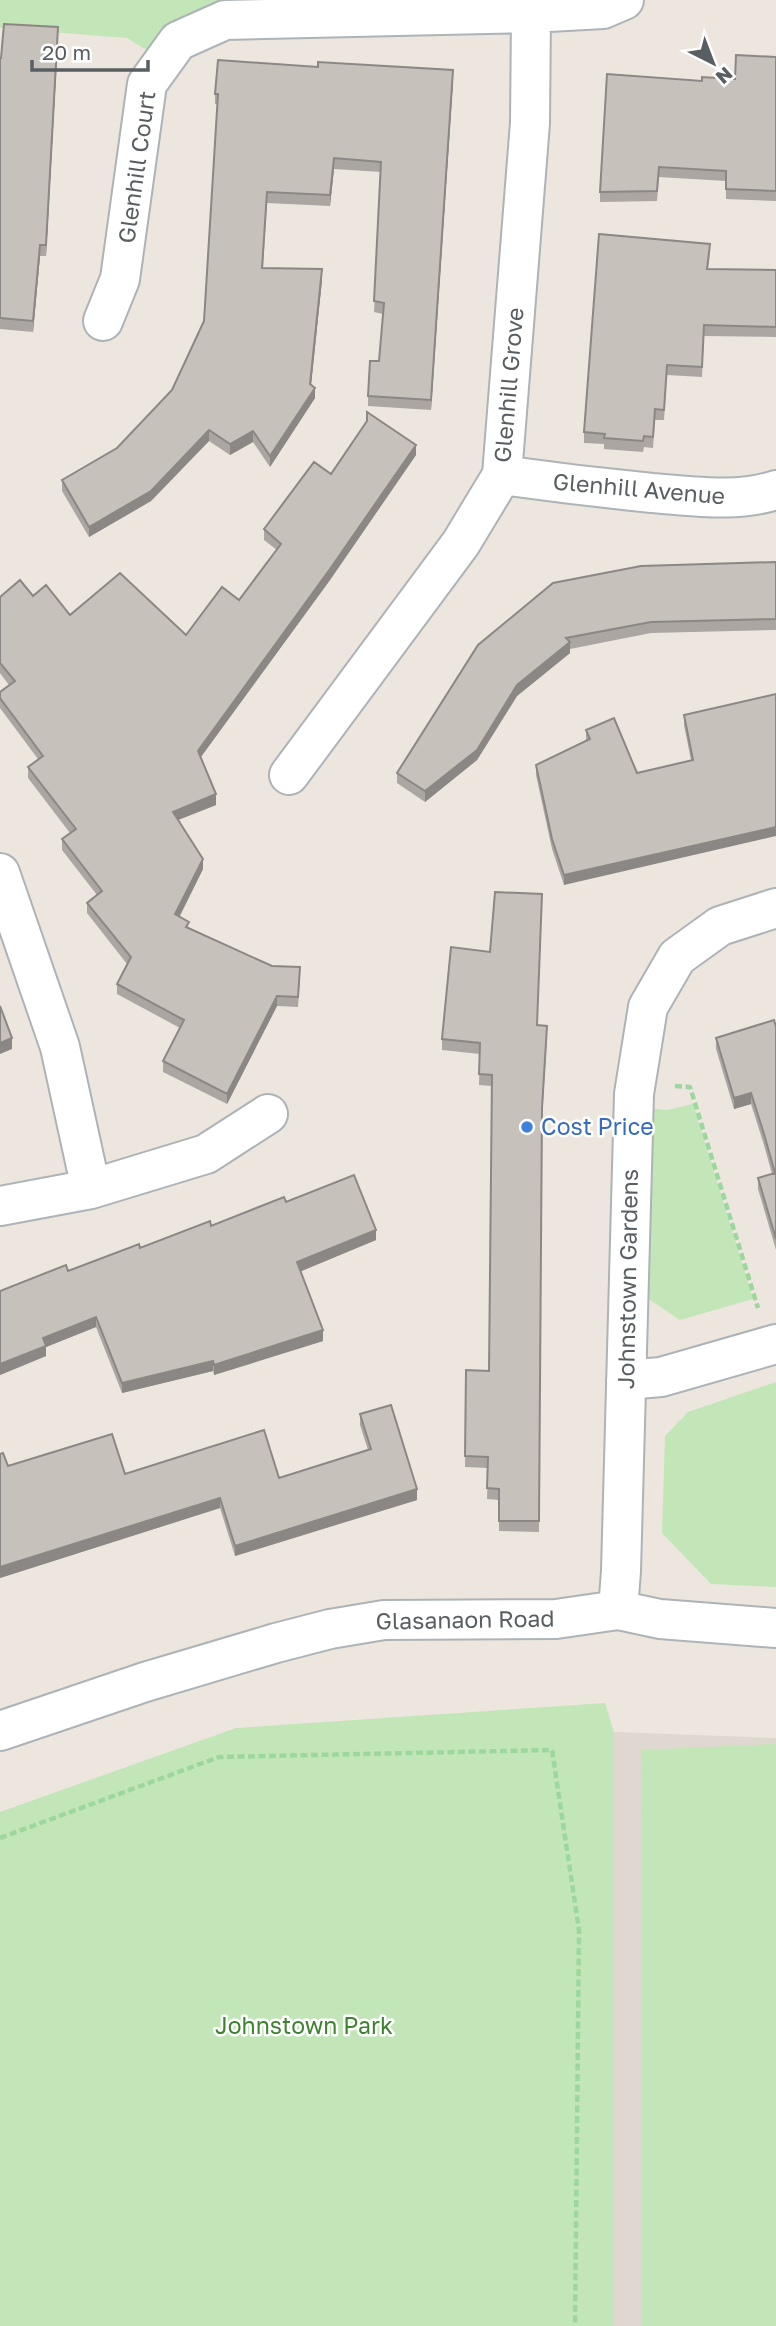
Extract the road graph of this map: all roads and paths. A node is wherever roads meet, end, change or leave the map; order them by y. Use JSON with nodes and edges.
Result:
{"nodes":[{"id":1,"x":624,"y":0,"type":"edge"},
{"id":2,"x":531,"y":13,"type":"junction"},
{"id":3,"x":103,"y":321,"type":"dead end"},
{"id":4,"x":502,"y":475,"type":"junction"},
{"id":5,"x":776,"y":490,"type":"edge"},
{"id":6,"x":289,"y":775,"type":"dead end"},
{"id":7,"x":0,"y":873,"type":"edge"},
{"id":8,"x":776,"y":908,"type":"edge"},
{"id":9,"x":636,"y":1082,"type":"junction"},
{"id":10,"x":268,"y":1114,"type":"dead end"},
{"id":11,"x":91,"y":1189,"type":"junction"},
{"id":12,"x":0,"y":1206,"type":"edge"},
{"id":13,"x":773,"y":1345,"type":"edge"},
{"id":14,"x":626,"y":1380,"type":"junction"},
{"id":15,"x":618,"y":1610,"type":"junction"},
{"id":16,"x":776,"y":1628,"type":"edge"},
{"id":17,"x":0,"y":1731,"type":"edge"},
{"id":18,"x":0,"y":1838,"type":"edge"},
{"id":19,"x":575,"y":2326,"type":"edge"}],
"edges":[{"from":1,"to":2,"type":"street","name":"Glenhill Court"},
{"from":2,"to":3,"type":"street","name":"Glenhill Court"},
{"from":2,"to":4,"type":"street","name":"Glenhill Grove"},
{"from":4,"to":5,"type":"street","name":"Glenhill Avenue"},
{"from":4,"to":6,"type":"street","name":"Glenhill Grove"},
{"from":7,"to":11,"type":"street"},
{"from":8,"to":9,"type":"street","name":"Johnstown Gardens"},
{"from":9,"to":13,"type":"path"},
{"from":9,"to":14,"type":"street","name":"Johnstown Gardens"},
{"from":10,"to":11,"type":"street"},
{"from":11,"to":12,"type":"street"},
{"from":13,"to":14,"type":"street"},
{"from":14,"to":15,"type":"street","name":"Johnstown Gardens"},
{"from":15,"to":16,"type":"street","name":"Glasanaon Road"},
{"from":15,"to":17,"type":"street","name":"Glasanaon Road"},
{"from":18,"to":19,"type":"path"}]}
